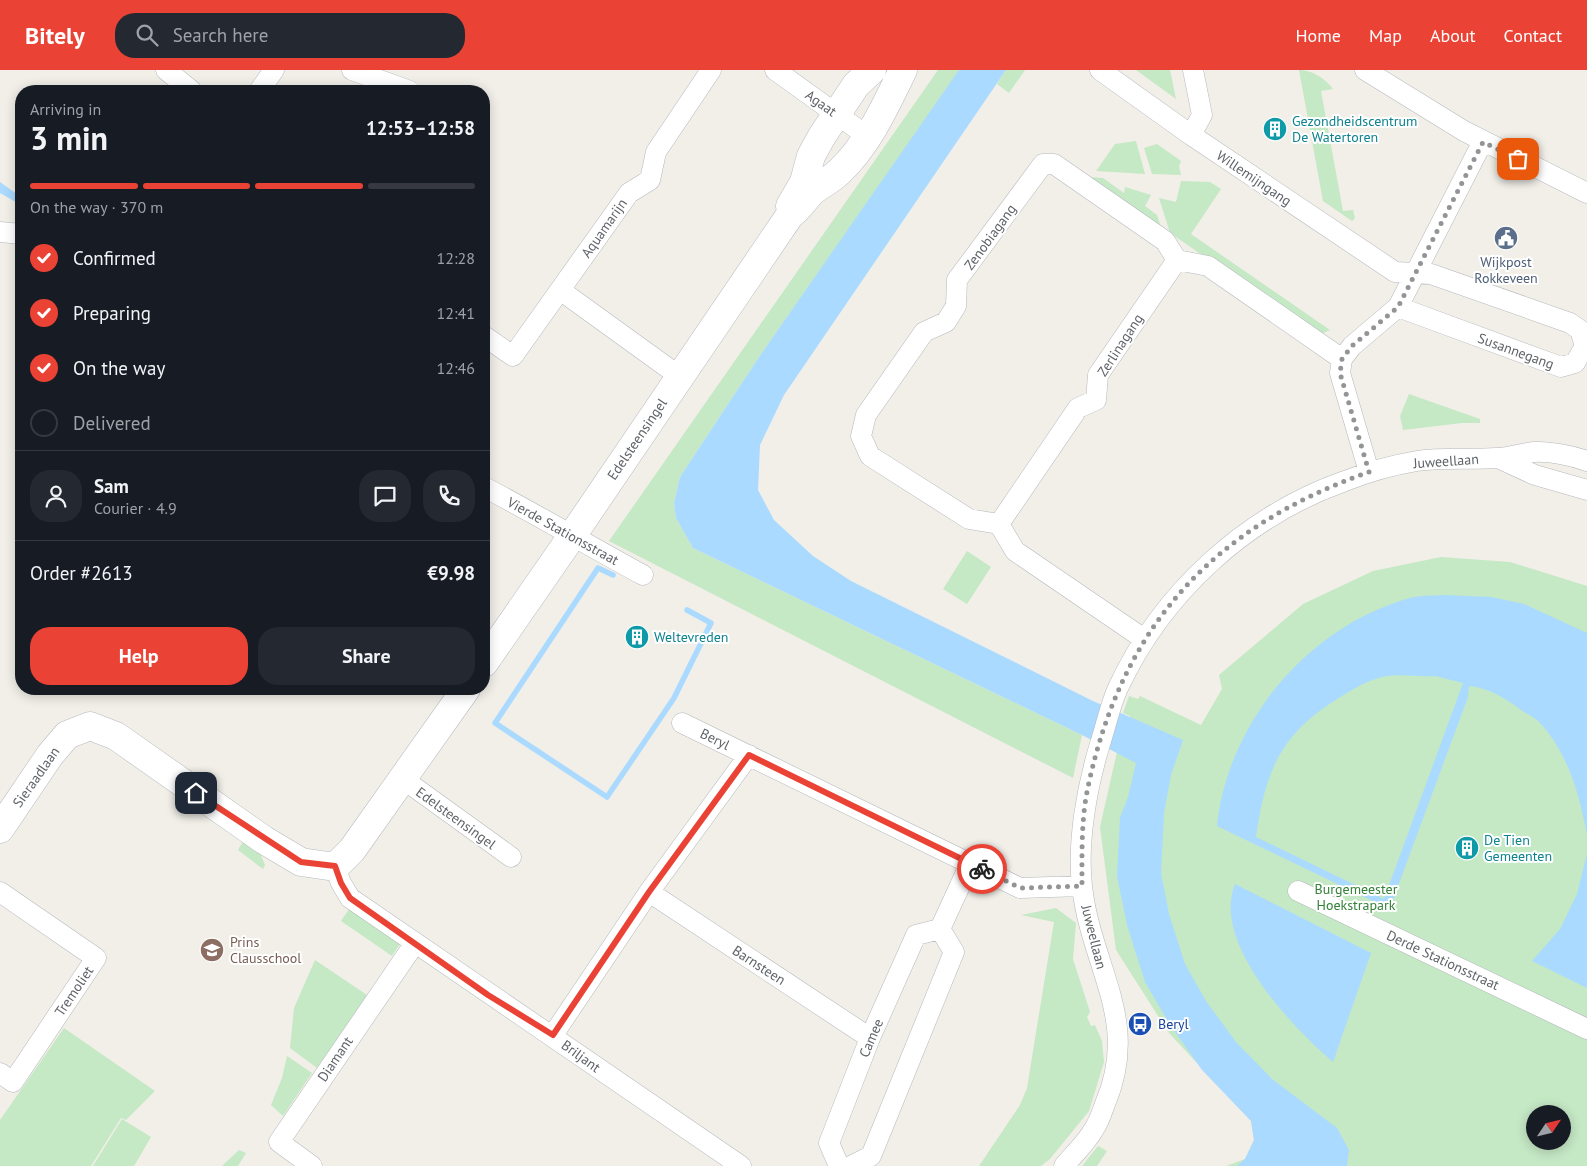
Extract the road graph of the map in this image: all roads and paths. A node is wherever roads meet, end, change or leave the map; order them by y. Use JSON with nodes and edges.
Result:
{"nodes":[{"id":1,"x":166,"y":70,"type":"edge"},
{"id":2,"x":274,"y":70,"type":"edge"},
{"id":3,"x":352,"y":70,"type":"edge"},
{"id":4,"x":712,"y":70,"type":"edge"},
{"id":5,"x":775,"y":70,"type":"edge"},
{"id":6,"x":872,"y":70,"type":"edge"},
{"id":7,"x":903,"y":70,"type":"edge"},
{"id":8,"x":1100,"y":70,"type":"edge"},
{"id":9,"x":1193,"y":70,"type":"edge"},
{"id":10,"x":1364,"y":70,"type":"edge"},
{"id":11,"x":185,"y":85,"type":"edge"},
{"id":12,"x":263,"y":85,"type":"edge"},
{"id":13,"x":393,"y":85,"type":"edge"},
{"id":14,"x":837,"y":113,"type":"junction"},
{"id":15,"x":1191,"y":135,"type":"junction"},
{"id":16,"x":867,"y":136,"type":"junction"},
{"id":17,"x":1483,"y":142,"type":"junction"},
{"id":18,"x":1587,"y":193,"type":"edge"},
{"id":19,"x":790,"y":215,"type":"junction"},
{"id":20,"x":0,"y":232,"type":"edge"},
{"id":21,"x":15,"y":233,"type":"edge"},
{"id":22,"x":1177,"y":260,"type":"junction"},
{"id":23,"x":1414,"y":274,"type":"junction"},
{"id":24,"x":560,"y":290,"type":"junction"},
{"id":25,"x":1398,"y":307,"type":"junction"},
{"id":26,"x":490,"y":340,"type":"edge"},
{"id":27,"x":1342,"y":359,"type":"junction"},
{"id":28,"x":679,"y":376,"type":"junction"},
{"id":29,"x":1586,"y":456,"type":"edge"},
{"id":30,"x":1498,"y":458,"type":"junction"},
{"id":31,"x":1369,"y":472,"type":"junction"},
{"id":32,"x":490,"y":489,"type":"edge"},
{"id":33,"x":1586,"y":490,"type":"edge"},
{"id":34,"x":999,"y":524,"type":"junction"},
{"id":35,"x":572,"y":536,"type":"junction"},
{"id":36,"x":643,"y":575,"type":"dead end"},
{"id":37,"x":1144,"y":639,"type":"junction"},
{"id":38,"x":490,"y":654,"type":"edge"},
{"id":39,"x":462,"y":695,"type":"edge"},
{"id":40,"x":682,"y":722,"type":"dead end"},
{"id":41,"x":749,"y":755,"type":"junction"},
{"id":42,"x":403,"y":779,"type":"junction"},
{"id":43,"x":0,"y":829,"type":"edge"},
{"id":44,"x":511,"y":857,"type":"dead end"},
{"id":45,"x":970,"y":864,"type":"junction"},
{"id":46,"x":335,"y":866,"type":"junction"},
{"id":47,"x":1082,"y":886,"type":"junction"},
{"id":48,"x":1298,"y":891,"type":"dead end"},
{"id":49,"x":0,"y":892,"type":"edge"},
{"id":50,"x":649,"y":892,"type":"junction"},
{"id":51,"x":940,"y":929,"type":"junction"},
{"id":52,"x":415,"y":943,"type":"junction"},
{"id":53,"x":1587,"y":1029,"type":"edge"},
{"id":54,"x":553,"y":1035,"type":"junction"},
{"id":55,"x":870,"y":1038,"type":"junction"},
{"id":56,"x":0,"y":1073,"type":"edge"},
{"id":57,"x":312,"y":1166,"type":"edge"},
{"id":58,"x":741,"y":1166,"type":"edge"},
{"id":59,"x":839,"y":1166,"type":"edge"},
{"id":60,"x":851,"y":1166,"type":"edge"},
{"id":61,"x":1064,"y":1166,"type":"edge"}],
"edges":[{"from":1,"to":11,"type":"street"},
{"from":2,"to":12,"type":"street"},
{"from":3,"to":13,"type":"street"},
{"from":4,"to":24,"type":"street","name":"Aquamarijn"},
{"from":5,"to":14,"type":"street","name":"Agaat"},
{"from":6,"to":14,"type":"street","name":"Edelsteensingel"},
{"from":7,"to":16,"type":"street","name":"Edelsteensingel"},
{"from":8,"to":15,"type":"street","name":"Willemijngang"},
{"from":9,"to":15,"type":"street"},
{"from":10,"to":17,"type":"street"},
{"from":14,"to":16,"type":"street","name":"Agaat"},
{"from":14,"to":19,"type":"street","name":"Edelsteensingel"},
{"from":15,"to":23,"type":"street","name":"Willemijngang"},
{"from":16,"to":19,"type":"street","name":"Edelsteensingel"},
{"from":17,"to":18,"type":"street"},
{"from":17,"to":23,"type":"street"},
{"from":19,"to":28,"type":"street","name":"Edelsteensingel"},
{"from":20,"to":21,"type":"street"},
{"from":22,"to":27,"type":"street"},
{"from":22,"to":34,"type":"street","name":"Zerlinagang"},
{"from":22,"to":34,"type":"street","name":"Zenobiagang"},
{"from":23,"to":25,"type":"street"},
{"from":23,"to":25,"type":"street","name":"Susannegang"},
{"from":24,"to":26,"type":"street","name":"Aquamarijn"},
{"from":24,"to":28,"type":"street"},
{"from":25,"to":27,"type":"street"},
{"from":27,"to":31,"type":"street"},
{"from":28,"to":35,"type":"street","name":"Edelsteensingel"},
{"from":29,"to":30,"type":"street","name":"Juweellaan"},
{"from":29,"to":33,"type":"street"},
{"from":30,"to":31,"type":"street","name":"Juweellaan"},
{"from":30,"to":33,"type":"street","name":"Juweellaan"},
{"from":31,"to":37,"type":"street","name":"Juweellaan"},
{"from":32,"to":35,"type":"street","name":"Vierde Stationsstraat"},
{"from":34,"to":37,"type":"street"},
{"from":35,"to":36,"type":"street","name":"Vierde Stationsstraat"},
{"from":35,"to":38,"type":"street","name":"Edelsteensingel"},
{"from":37,"to":47,"type":"street","name":"Juweellaan"},
{"from":39,"to":42,"type":"street","name":"Edelsteensingel"},
{"from":40,"to":41,"type":"street","name":"Beryl"},
{"from":41,"to":45,"type":"street","name":"Beryl"},
{"from":41,"to":50,"type":"street","name":"Beryl"},
{"from":42,"to":44,"type":"street","name":"Edelsteensingel"},
{"from":42,"to":46,"type":"street","name":"Edelsteensingel"},
{"from":43,"to":46,"type":"street","name":"Sieraadlaan"},
{"from":45,"to":47,"type":"street","name":"Beryl"},
{"from":45,"to":51,"type":"street"},
{"from":46,"to":52,"type":"street","name":"Briljant"},
{"from":47,"to":61,"type":"street","name":"Juweellaan"},
{"from":48,"to":53,"type":"street","name":"Derde Stationsstraat"},
{"from":49,"to":56,"type":"street","name":"Tremoliet"},
{"from":50,"to":54,"type":"street","name":"Beryl"},
{"from":50,"to":55,"type":"street","name":"Barnsteen"},
{"from":51,"to":55,"type":"street","name":"Camee"},
{"from":51,"to":60,"type":"street"},
{"from":52,"to":54,"type":"street","name":"Briljant"},
{"from":52,"to":57,"type":"street","name":"Diamant"},
{"from":54,"to":58,"type":"street","name":"Briljant"},
{"from":55,"to":59,"type":"street","name":"Camee"}]}
